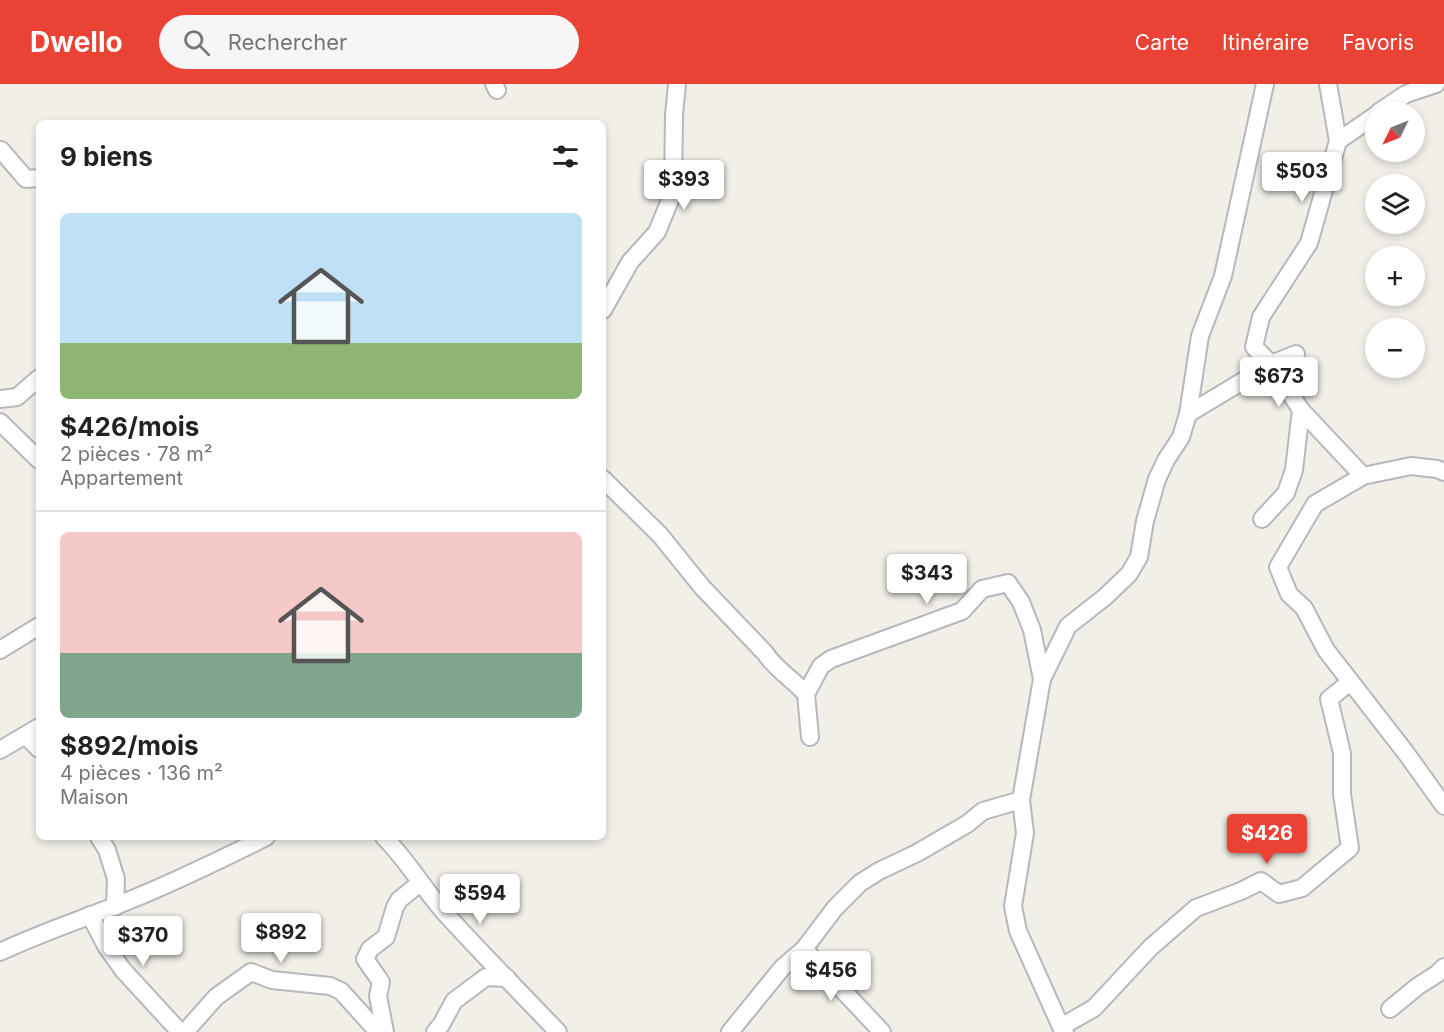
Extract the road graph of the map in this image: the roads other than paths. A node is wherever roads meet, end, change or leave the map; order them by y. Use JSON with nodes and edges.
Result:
{"nodes":[{"id":1,"x":677,"y":84,"type":"edge"},
{"id":2,"x":1255,"y":84,"type":"edge"},
{"id":3,"x":1265,"y":84,"type":"edge"},
{"id":4,"x":1328,"y":84,"type":"edge"},
{"id":5,"x":1436,"y":84,"type":"edge"},
{"id":6,"x":1394,"y":102,"type":"edge"},
{"id":7,"x":1261,"y":106,"type":"junction"},
{"id":8,"x":1365,"y":123,"type":"edge"},
{"id":9,"x":1338,"y":141,"type":"junction"},
{"id":10,"x":0,"y":151,"type":"edge"},
{"id":11,"x":36,"y":178,"type":"edge"},
{"id":12,"x":606,"y":305,"type":"edge"},
{"id":13,"x":1296,"y":354,"type":"dead end"},
{"id":14,"x":1271,"y":364,"type":"junction"},
{"id":15,"x":36,"y":381,"type":"edge"},
{"id":16,"x":0,"y":399,"type":"edge"},
{"id":17,"x":1301,"y":410,"type":"junction"},
{"id":18,"x":1188,"y":414,"type":"junction"},
{"id":19,"x":0,"y":422,"type":"edge"},
{"id":20,"x":36,"y":457,"type":"edge"},
{"id":21,"x":1444,"y":472,"type":"edge"},
{"id":22,"x":1363,"y":476,"type":"junction"},
{"id":23,"x":606,"y":487,"type":"edge"},
{"id":24,"x":1262,"y":519,"type":"dead end"},
{"id":25,"x":36,"y":628,"type":"edge"},
{"id":26,"x":0,"y":650,"type":"edge"},
{"id":27,"x":1042,"y":679,"type":"junction"},
{"id":28,"x":1350,"y":682,"type":"junction"},
{"id":29,"x":806,"y":694,"type":"junction"},
{"id":30,"x":32,"y":732,"type":"edge"},
{"id":31,"x":810,"y":737,"type":"dead end"},
{"id":32,"x":0,"y":750,"type":"edge"},
{"id":33,"x":1021,"y":800,"type":"junction"},
{"id":34,"x":1444,"y":806,"type":"edge"},
{"id":35,"x":101,"y":840,"type":"edge"},
{"id":36,"x":260,"y":840,"type":"edge"},
{"id":37,"x":387,"y":840,"type":"edge"},
{"id":38,"x":420,"y":883,"type":"junction"},
{"id":39,"x":115,"y":906,"type":"junction"},
{"id":40,"x":90,"y":915,"type":"junction"},
{"id":41,"x":804,"y":949,"type":"junction"},
{"id":42,"x":0,"y":952,"type":"edge"},
{"id":43,"x":1444,"y":967,"type":"edge"},
{"id":44,"x":507,"y":978,"type":"junction"},
{"id":45,"x":1390,"y":1009,"type":"dead end"},
{"id":46,"x":1063,"y":1030,"type":"edge"},
{"id":47,"x":181,"y":1032,"type":"edge"},
{"id":48,"x":378,"y":1032,"type":"edge"},
{"id":49,"x":385,"y":1032,"type":"edge"},
{"id":50,"x":435,"y":1032,"type":"edge"},
{"id":51,"x":558,"y":1032,"type":"edge"},
{"id":52,"x":730,"y":1032,"type":"edge"},
{"id":53,"x":882,"y":1032,"type":"edge"}],
"edges":[{"from":1,"to":12,"type":"street"},
{"from":2,"to":7,"type":"street"},
{"from":3,"to":7,"type":"street"},
{"from":4,"to":9,"type":"street"},
{"from":5,"to":6,"type":"street"},
{"from":7,"to":18,"type":"street"},
{"from":8,"to":9,"type":"street"},
{"from":9,"to":14,"type":"street"},
{"from":10,"to":11,"type":"street"},
{"from":13,"to":14,"type":"street"},
{"from":14,"to":17,"type":"street"},
{"from":14,"to":18,"type":"street"},
{"from":15,"to":16,"type":"street"},
{"from":17,"to":22,"type":"street"},
{"from":17,"to":24,"type":"street"},
{"from":18,"to":27,"type":"street"},
{"from":19,"to":20,"type":"street"},
{"from":21,"to":22,"type":"street"},
{"from":22,"to":28,"type":"street"},
{"from":23,"to":29,"type":"street"},
{"from":25,"to":26,"type":"street"},
{"from":27,"to":29,"type":"street"},
{"from":27,"to":33,"type":"street"},
{"from":28,"to":34,"type":"street"},
{"from":28,"to":46,"type":"street"},
{"from":29,"to":31,"type":"street"},
{"from":30,"to":32,"type":"street"},
{"from":33,"to":41,"type":"street"},
{"from":33,"to":46,"type":"street"},
{"from":35,"to":39,"type":"street"},
{"from":36,"to":39,"type":"street"},
{"from":37,"to":38,"type":"street"},
{"from":38,"to":44,"type":"street"},
{"from":38,"to":49,"type":"street"},
{"from":39,"to":40,"type":"street"},
{"from":40,"to":42,"type":"street"},
{"from":40,"to":47,"type":"street"},
{"from":41,"to":52,"type":"street"},
{"from":41,"to":53,"type":"street"},
{"from":43,"to":45,"type":"street"},
{"from":44,"to":50,"type":"street"},
{"from":44,"to":51,"type":"street"},
{"from":47,"to":48,"type":"street"}]}
